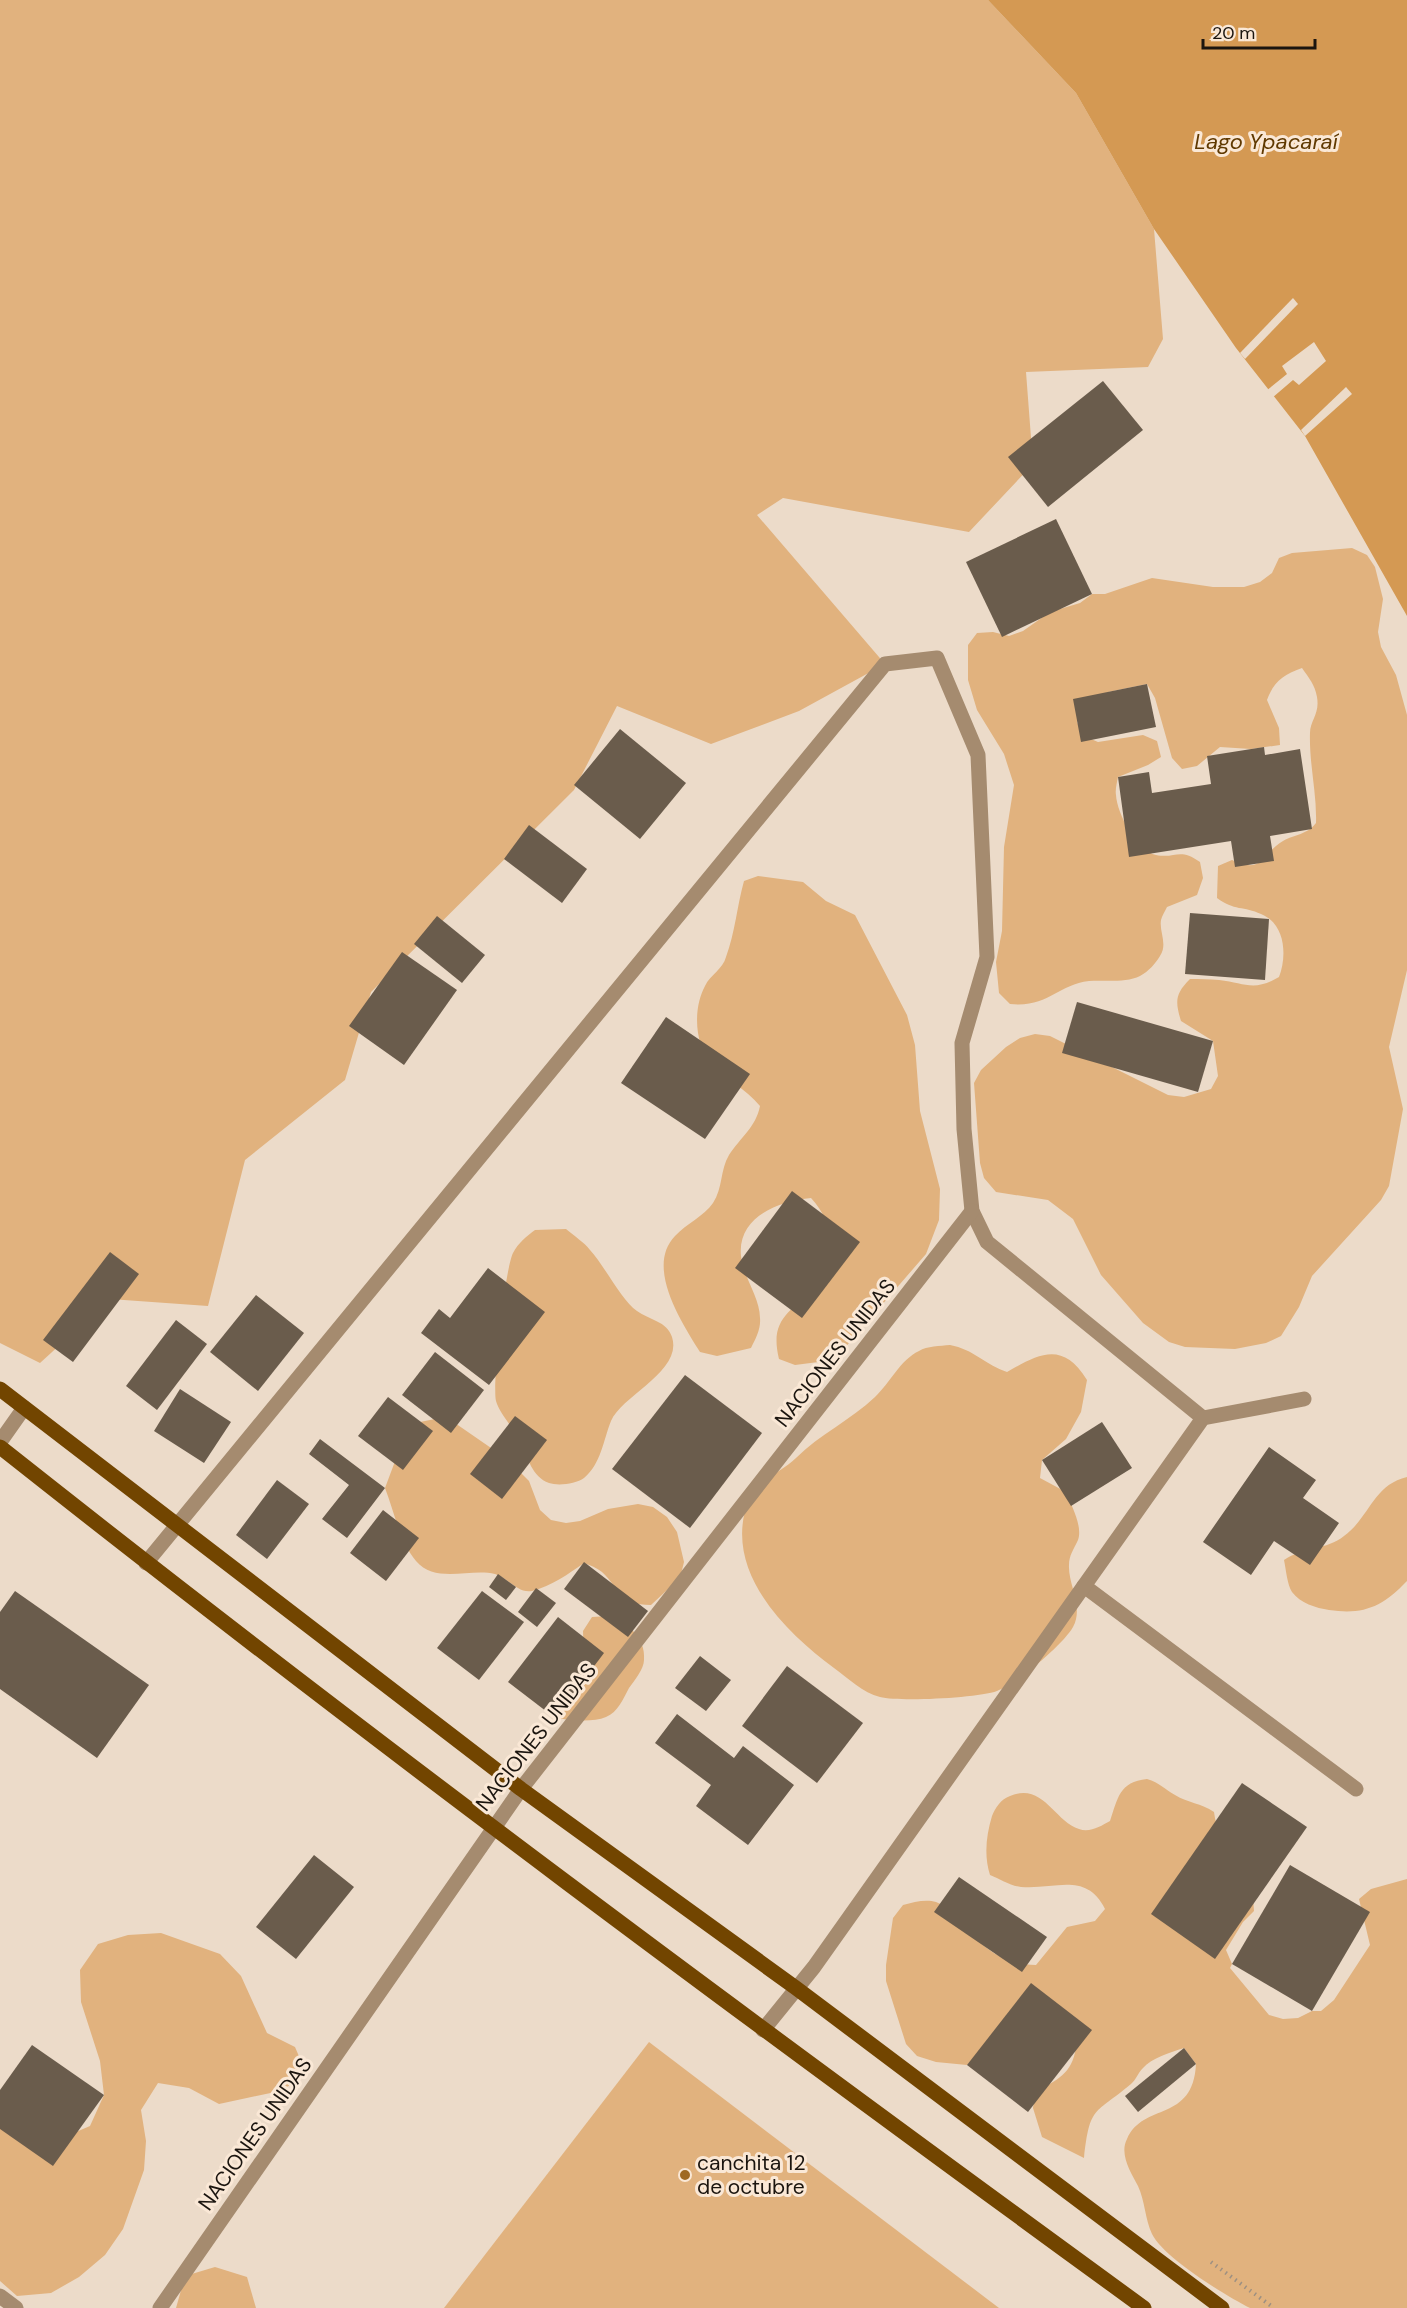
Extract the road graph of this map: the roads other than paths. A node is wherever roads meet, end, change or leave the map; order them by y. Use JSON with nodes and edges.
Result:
{"nodes":[{"id":1,"x":972,"y":1211,"type":"junction"},
{"id":2,"x":0,"y":1389,"type":"edge"},
{"id":3,"x":1304,"y":1399,"type":"dead end"},
{"id":4,"x":24,"y":1408,"type":"junction"},
{"id":5,"x":1203,"y":1418,"type":"junction"},
{"id":6,"x":0,"y":1442,"type":"edge"},
{"id":7,"x":0,"y":1447,"type":"edge"},
{"id":8,"x":179,"y":1524,"type":"junction"},
{"id":9,"x":146,"y":1563,"type":"junction"},
{"id":10,"x":1084,"y":1586,"type":"junction"},
{"id":11,"x":521,"y":1789,"type":"junction"},
{"id":12,"x":1356,"y":1789,"type":"dead end"},
{"id":13,"x":494,"y":1826,"type":"junction"},
{"id":14,"x":796,"y":1988,"type":"junction"},
{"id":15,"x":763,"y":2030,"type":"junction"},
{"id":16,"x":0,"y":2296,"type":"edge"},
{"id":17,"x":16,"y":2308,"type":"edge"},
{"id":18,"x":160,"y":2308,"type":"edge"},
{"id":19,"x":1144,"y":2308,"type":"edge"},
{"id":20,"x":1221,"y":2308,"type":"edge"}],
"edges":[{"from":1,"to":5,"type":"street"},
{"from":1,"to":8,"type":"street"},
{"from":1,"to":11,"type":"street","name":"NACIONES UNIDAS"},
{"from":2,"to":4,"type":"main road"},
{"from":3,"to":5,"type":"street"},
{"from":4,"to":6,"type":"street"},
{"from":4,"to":8,"type":"main road"},
{"from":5,"to":10,"type":"street"},
{"from":7,"to":9,"type":"main road"},
{"from":8,"to":9,"type":"street"},
{"from":8,"to":11,"type":"main road"},
{"from":9,"to":13,"type":"main road"},
{"from":10,"to":12,"type":"street"},
{"from":10,"to":14,"type":"street"},
{"from":11,"to":13,"type":"street","name":"NACIONES UNIDAS"},
{"from":11,"to":14,"type":"main road"},
{"from":13,"to":15,"type":"main road"},
{"from":13,"to":18,"type":"street","name":"NACIONES UNIDAS"},
{"from":14,"to":15,"type":"street"},
{"from":14,"to":20,"type":"main road"},
{"from":15,"to":19,"type":"main road"},
{"from":16,"to":17,"type":"street"}]}
